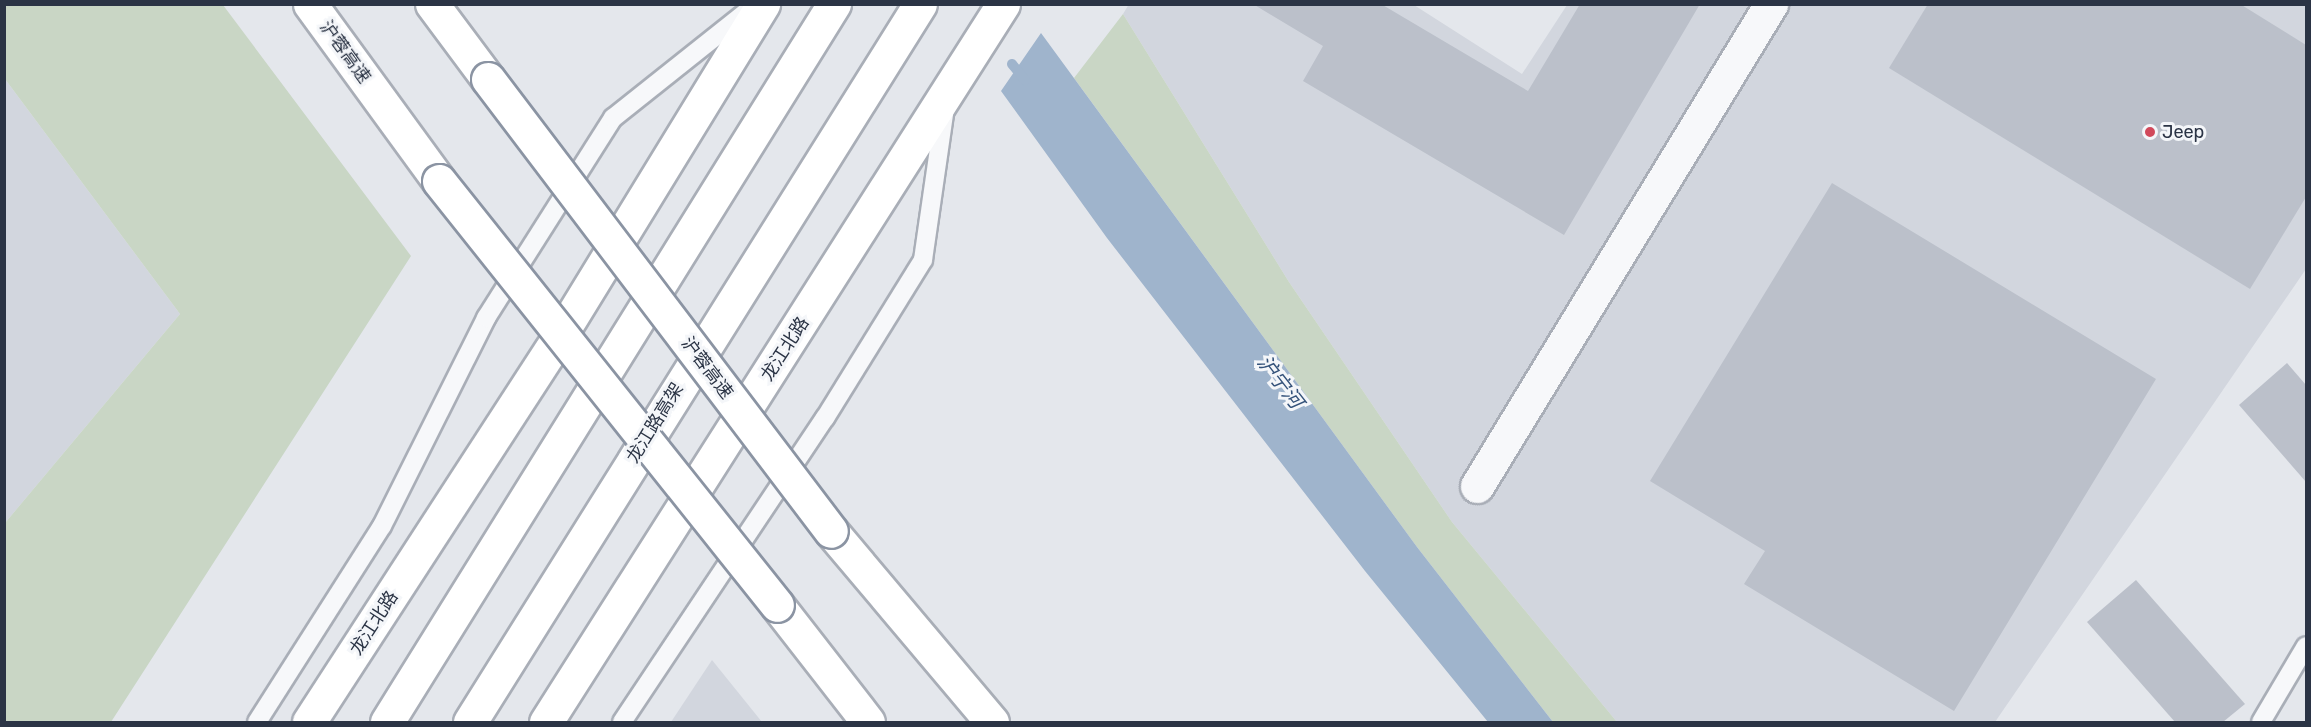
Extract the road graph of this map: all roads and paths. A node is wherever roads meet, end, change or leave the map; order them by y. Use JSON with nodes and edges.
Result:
{"nodes":[{"id":1,"x":310,"y":4,"type":"edge"},
{"id":2,"x":432,"y":4,"type":"edge"},
{"id":3,"x":756,"y":4,"type":"edge"},
{"id":4,"x":763,"y":4,"type":"edge"},
{"id":5,"x":834,"y":4,"type":"edge"},
{"id":6,"x":920,"y":4,"type":"edge"},
{"id":7,"x":1003,"y":4,"type":"edge"},
{"id":8,"x":1771,"y":4,"type":"edge"},
{"id":9,"x":946,"y":96,"type":"junction"},
{"id":10,"x":1477,"y":486,"type":"dead end"},
{"id":11,"x":2307,"y":646,"type":"edge"},
{"id":12,"x":861,"y":716,"type":"edge"},
{"id":13,"x":257,"y":723,"type":"edge"},
{"id":14,"x":309,"y":723,"type":"edge"},
{"id":15,"x":387,"y":723,"type":"edge"},
{"id":16,"x":470,"y":723,"type":"edge"},
{"id":17,"x":546,"y":723,"type":"edge"},
{"id":18,"x":622,"y":723,"type":"edge"},
{"id":19,"x":992,"y":723,"type":"edge"},
{"id":20,"x":2261,"y":723,"type":"edge"}],
"edges":[{"from":1,"to":12,"type":"main road","name":"沪蓉高速","bridge":true},
{"from":2,"to":19,"type":"main road","name":"沪蓉高速","bridge":true},
{"from":3,"to":13,"type":"lane"},
{"from":4,"to":14,"type":"main road","name":"龙江北路"},
{"from":5,"to":15,"type":"main road"},
{"from":6,"to":16,"type":"main road","name":"龙江路高架"},
{"from":7,"to":9,"type":"main road","name":"龙江北路"},
{"from":8,"to":10,"type":"street"},
{"from":9,"to":17,"type":"main road","name":"龙江北路"},
{"from":9,"to":18,"type":"lane"},
{"from":11,"to":20,"type":"lane"}]}
